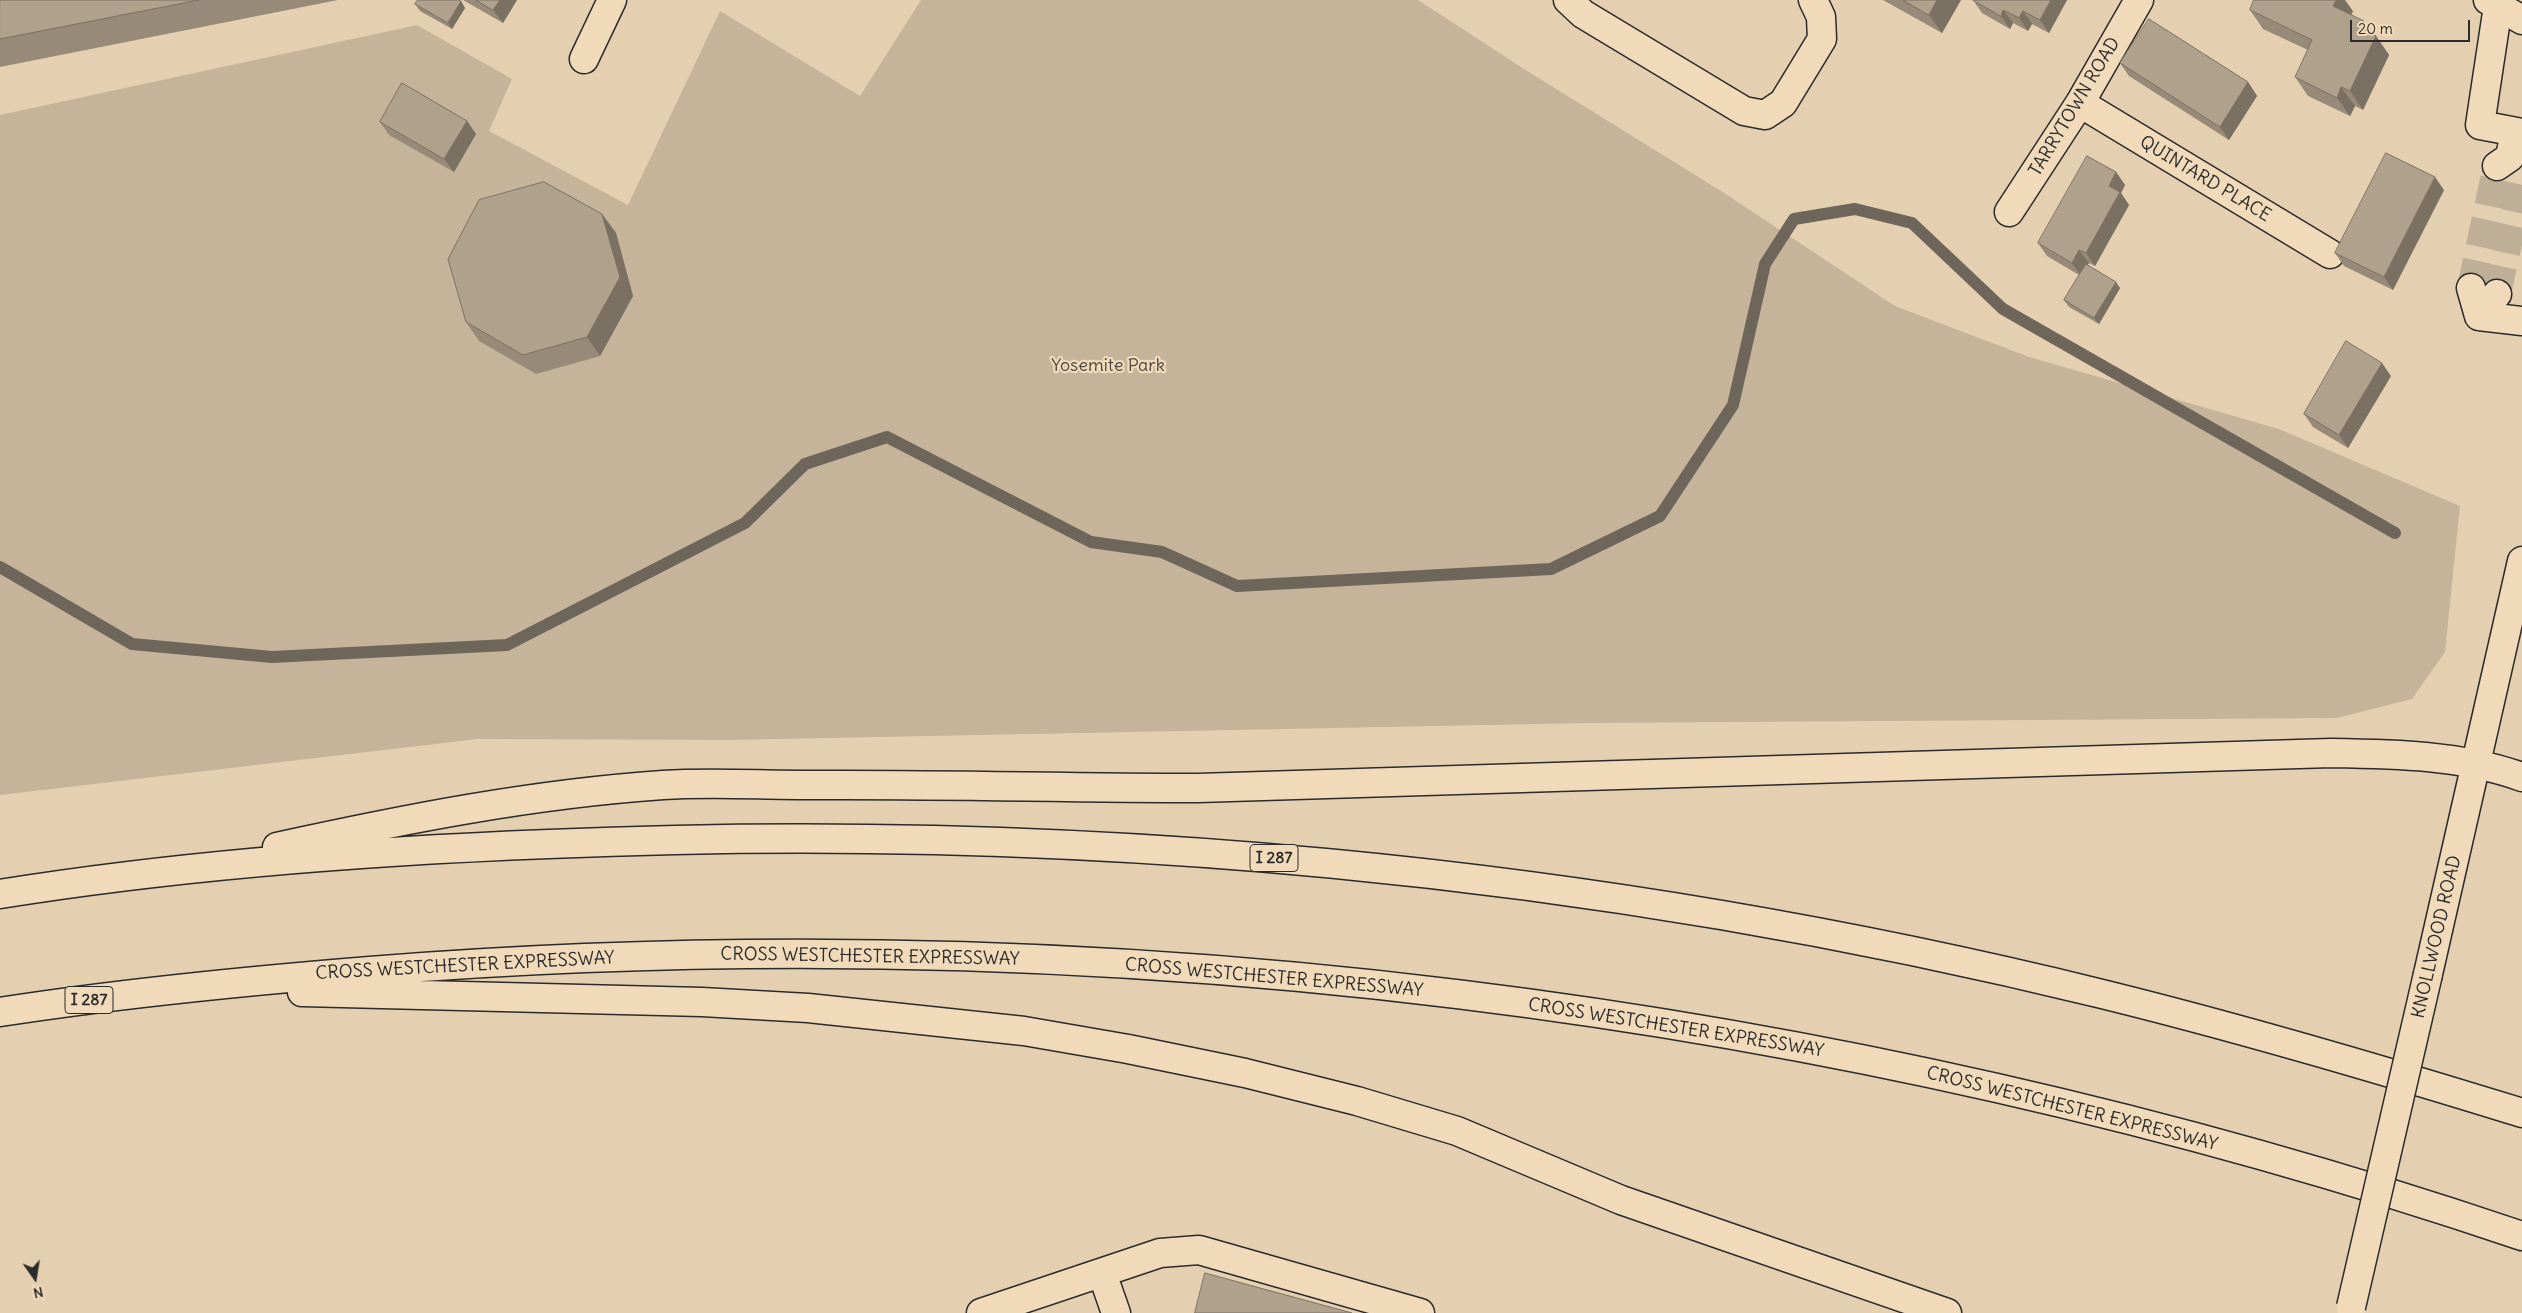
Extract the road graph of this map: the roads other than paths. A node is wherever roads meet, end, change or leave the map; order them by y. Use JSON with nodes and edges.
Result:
{"nodes":[{"id":1,"x":612,"y":0,"type":"edge"},
{"id":2,"x":1568,"y":0,"type":"edge"},
{"id":3,"x":1813,"y":0,"type":"edge"},
{"id":4,"x":2139,"y":0,"type":"edge"},
{"id":5,"x":2493,"y":3,"type":"edge"},
{"id":6,"x":2522,"y":20,"type":"edge"},
{"id":7,"x":584,"y":59,"type":"dead end"},
{"id":8,"x":2080,"y":104,"type":"junction"},
{"id":9,"x":2513,"y":151,"type":"edge"},
{"id":10,"x":2009,"y":212,"type":"dead end"},
{"id":11,"x":2330,"y":254,"type":"dead end"},
{"id":12,"x":2471,"y":288,"type":"tunnel mouth"},
{"id":13,"x":2497,"y":294,"type":"tunnel mouth"},
{"id":14,"x":2479,"y":316,"type":"junction"},
{"id":15,"x":2522,"y":321,"type":"edge"},
{"id":16,"x":2522,"y":561,"type":"edge"},
{"id":17,"x":2477,"y":763,"type":"junction"},
{"id":18,"x":2522,"y":777,"type":"edge"},
{"id":19,"x":165,"y":872,"type":"junction"},
{"id":20,"x":0,"y":894,"type":"edge"},
{"id":21,"x":178,"y":988,"type":"junction"},
{"id":22,"x":0,"y":1012,"type":"edge"},
{"id":23,"x":2522,"y":1113,"type":"edge"},
{"id":24,"x":2522,"y":1236,"type":"edge"},
{"id":25,"x":1102,"y":1273,"type":"junction"},
{"id":26,"x":2350,"y":1310,"type":"edge"},
{"id":27,"x":989,"y":1312,"type":"edge"},
{"id":28,"x":1116,"y":1313,"type":"edge"},
{"id":29,"x":1420,"y":1313,"type":"edge"},
{"id":30,"x":1948,"y":1313,"type":"edge"}],
"edges":[{"from":1,"to":7,"type":"main road"},
{"from":2,"to":3,"type":"main road"},
{"from":4,"to":8,"type":"main road","name":"TARRYTOWN ROAD"},
{"from":5,"to":6,"type":"main road"},
{"from":5,"to":9,"type":"main road"},
{"from":8,"to":10,"type":"main road","name":"TARRYTOWN ROAD"},
{"from":8,"to":11,"type":"main road","name":"QUINTARD PLACE"},
{"from":12,"to":14,"type":"main road"},
{"from":13,"to":14,"type":"main road"},
{"from":14,"to":15,"type":"main road"},
{"from":16,"to":17,"type":"main road","name":"KNOLLWOOD ROAD"},
{"from":17,"to":18,"type":"main road"},
{"from":17,"to":19,"type":"main road"},
{"from":17,"to":26,"type":"main road","name":"KNOLLWOOD ROAD","bridge":true},
{"from":19,"to":20,"type":"main road","number":"I 287"},
{"from":19,"to":23,"type":"main road","number":"I 287"},
{"from":21,"to":22,"type":"main road","name":"CROSS WESTCHESTER EXPRESSWAY","number":"I 287"},
{"from":21,"to":24,"type":"main road","name":"CROSS WESTCHESTER EXPRESSWAY","number":"I 287"},
{"from":21,"to":30,"type":"main road"},
{"from":25,"to":27,"type":"main road"},
{"from":25,"to":28,"type":"main road"},
{"from":25,"to":29,"type":"main road"}]}
